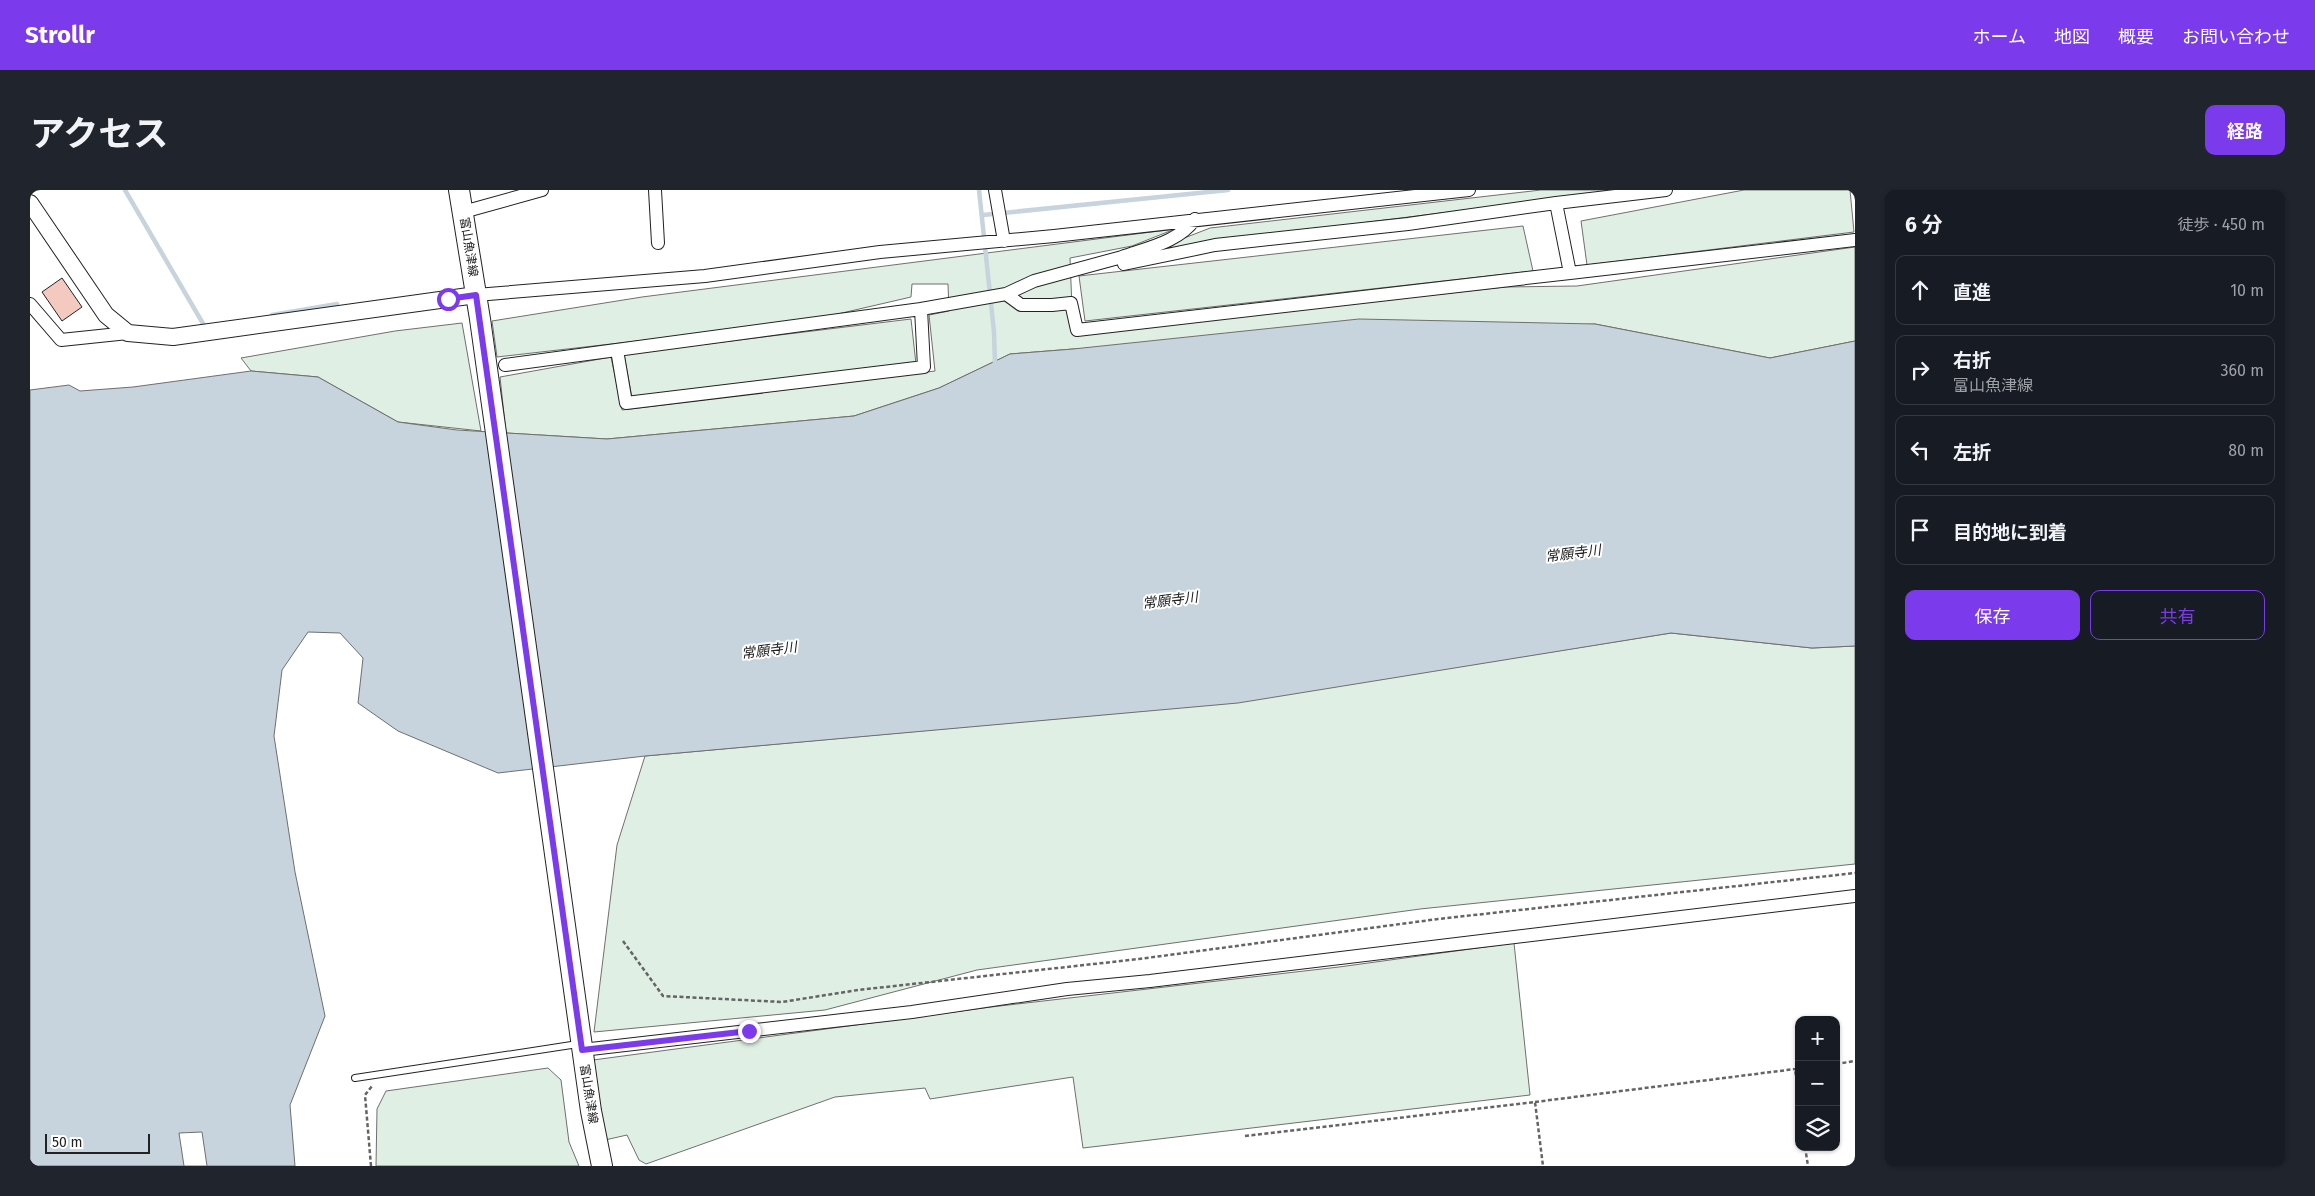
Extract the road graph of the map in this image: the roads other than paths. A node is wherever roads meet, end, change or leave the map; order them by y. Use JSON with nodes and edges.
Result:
{"nodes":[{"id":1,"x":459,"y":190,"type":"edge"},
{"id":2,"x":542,"y":190,"type":"edge"},
{"id":3,"x":655,"y":190,"type":"edge"},
{"id":4,"x":995,"y":190,"type":"edge"},
{"id":5,"x":1468,"y":190,"type":"edge"},
{"id":6,"x":1666,"y":190,"type":"edge"},
{"id":7,"x":30,"y":203,"type":"edge"},
{"id":8,"x":1556,"y":203,"type":"junction"},
{"id":9,"x":463,"y":212,"type":"junction"},
{"id":10,"x":1195,"y":219,"type":"junction"},
{"id":11,"x":1855,"y":240,"type":"edge"},
{"id":12,"x":1004,"y":241,"type":"junction"},
{"id":13,"x":658,"y":243,"type":"dead end"},
{"id":14,"x":1122,"y":257,"type":"junction"},
{"id":15,"x":1570,"y":273,"type":"junction"},
{"id":16,"x":1006,"y":294,"type":"junction"},
{"id":17,"x":476,"y":295,"type":"junction"},
{"id":18,"x":30,"y":304,"type":"edge"},
{"id":19,"x":921,"y":310,"type":"junction"},
{"id":20,"x":128,"y":333,"type":"junction"},
{"id":21,"x":617,"y":350,"type":"junction"},
{"id":22,"x":505,"y":365,"type":"dead end"},
{"id":23,"x":1855,"y":896,"type":"edge"},
{"id":24,"x":582,"y":1043,"type":"junction"},
{"id":25,"x":355,"y":1078,"type":"dead end"},
{"id":26,"x":602,"y":1166,"type":"edge"}],
"edges":[{"from":1,"to":9,"type":"main road","name":"富山魚津線"},
{"from":2,"to":9,"type":"street"},
{"from":3,"to":13,"type":"street"},
{"from":4,"to":12,"type":"street"},
{"from":5,"to":10,"type":"street"},
{"from":6,"to":8,"type":"street"},
{"from":7,"to":20,"type":"street"},
{"from":8,"to":14,"type":"street"},
{"from":8,"to":15,"type":"street"},
{"from":9,"to":17,"type":"main road","name":"富山魚津線"},
{"from":10,"to":12,"type":"street"},
{"from":10,"to":14,"type":"street"},
{"from":11,"to":15,"type":"street"},
{"from":12,"to":17,"type":"street"},
{"from":14,"to":16,"type":"street"},
{"from":15,"to":16,"type":"street"},
{"from":16,"to":19,"type":"street"},
{"from":17,"to":20,"type":"street"},
{"from":17,"to":24,"type":"main road","name":"富山魚津線"},
{"from":18,"to":20,"type":"street"},
{"from":19,"to":21,"type":"street"},
{"from":19,"to":21,"type":"street"},
{"from":21,"to":22,"type":"street"},
{"from":23,"to":24,"type":"street"},
{"from":24,"to":25,"type":"lane"},
{"from":24,"to":26,"type":"main road","name":"富山魚津線"}]}
